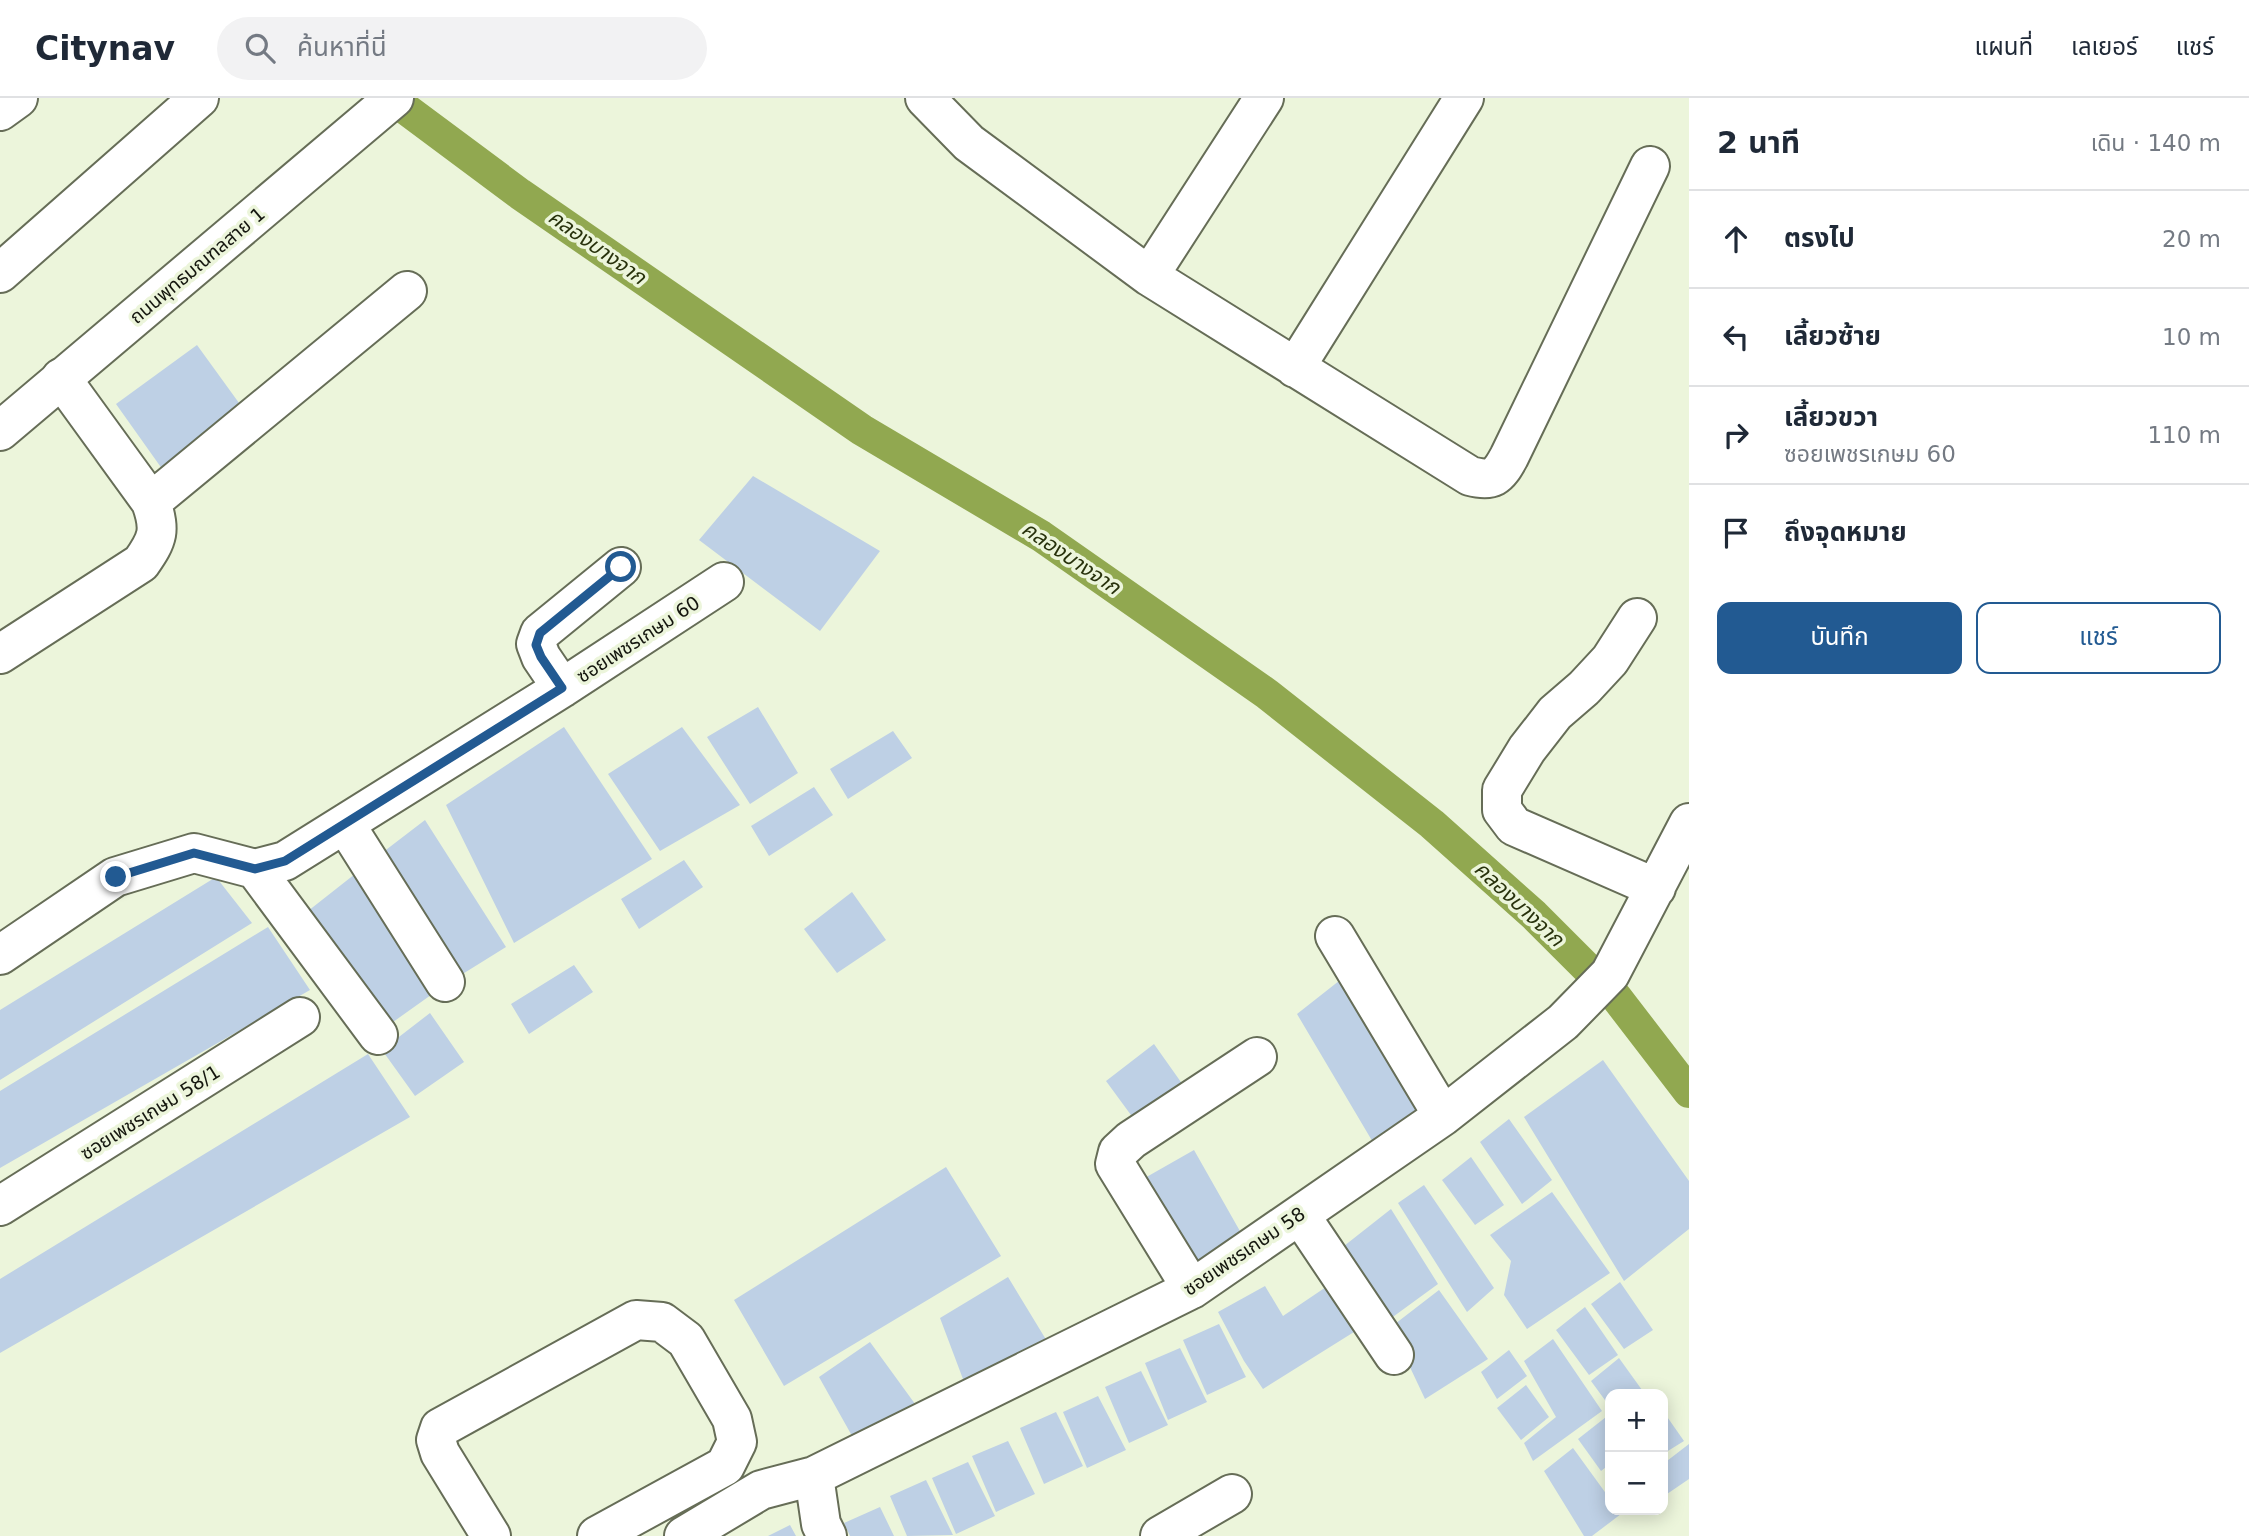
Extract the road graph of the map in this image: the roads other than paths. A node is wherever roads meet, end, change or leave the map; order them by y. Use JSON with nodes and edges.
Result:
{"nodes":[{"id":1,"x":18,"y":98,"type":"edge"},
{"id":2,"x":394,"y":98,"type":"edge"},
{"id":3,"x":925,"y":98,"type":"edge"},
{"id":4,"x":1264,"y":98,"type":"edge"},
{"id":5,"x":1464,"y":98,"type":"edge"},
{"id":6,"x":193,"y":102,"type":"edge"},
{"id":7,"x":0,"y":111,"type":"edge"},
{"id":8,"x":1650,"y":166,"type":"dead end"},
{"id":9,"x":1,"y":269,"type":"edge"},
{"id":10,"x":1149,"y":276,"type":"junction"},
{"id":11,"x":407,"y":291,"type":"dead end"},
{"id":12,"x":1295,"y":368,"type":"junction"},
{"id":13,"x":61,"y":378,"type":"junction"},
{"id":14,"x":0,"y":431,"type":"edge"},
{"id":15,"x":151,"y":502,"type":"junction"},
{"id":16,"x":621,"y":567,"type":"dead end"},
{"id":17,"x":724,"y":582,"type":"dead end"},
{"id":18,"x":1637,"y":618,"type":"dead end"},
{"id":19,"x":0,"y":654,"type":"edge"},
{"id":20,"x":562,"y":688,"type":"junction"},
{"id":21,"x":1689,"y":823,"type":"edge"},
{"id":22,"x":345,"y":824,"type":"junction"},
{"id":23,"x":255,"y":869,"type":"junction"},
{"id":24,"x":1656,"y":888,"type":"junction"},
{"id":25,"x":1335,"y":936,"type":"dead end"},
{"id":26,"x":0,"y":955,"type":"edge"},
{"id":27,"x":445,"y":982,"type":"dead end"},
{"id":28,"x":300,"y":1017,"type":"dead end"},
{"id":29,"x":378,"y":1035,"type":"dead end"},
{"id":30,"x":1257,"y":1057,"type":"dead end"},
{"id":31,"x":1443,"y":1116,"type":"junction"},
{"id":32,"x":0,"y":1206,"type":"edge"},
{"id":33,"x":1300,"y":1215,"type":"junction"},
{"id":34,"x":1192,"y":1289,"type":"junction"},
{"id":35,"x":1394,"y":1355,"type":"dead end"},
{"id":36,"x":814,"y":1476,"type":"junction"},
{"id":37,"x":1232,"y":1494,"type":"dead end"},
{"id":38,"x":491,"y":1536,"type":"edge"},
{"id":39,"x":597,"y":1536,"type":"edge"},
{"id":40,"x":684,"y":1536,"type":"edge"},
{"id":41,"x":827,"y":1536,"type":"edge"},
{"id":42,"x":1160,"y":1536,"type":"edge"}],
"edges":[{"from":1,"to":7,"type":"street"},
{"from":2,"to":13,"type":"street","name":"ถนนพุทธมณฑลสาย 1"},
{"from":3,"to":10,"type":"street"},
{"from":4,"to":10,"type":"street"},
{"from":5,"to":12,"type":"street"},
{"from":6,"to":9,"type":"street"},
{"from":8,"to":12,"type":"street"},
{"from":10,"to":12,"type":"street"},
{"from":11,"to":15,"type":"street"},
{"from":13,"to":14,"type":"street","name":"ถนนพุทธมณฑลสาย 1"},
{"from":13,"to":15,"type":"street"},
{"from":15,"to":19,"type":"street"},
{"from":16,"to":20,"type":"street"},
{"from":17,"to":20,"type":"street","name":"ซอยเพชรเกษม 60"},
{"from":18,"to":24,"type":"street"},
{"from":20,"to":22,"type":"street","name":"ซอยเพชรเกษม 60"},
{"from":21,"to":24,"type":"street","name":"ซอยเพชรเกษม 58"},
{"from":22,"to":23,"type":"street","name":"ซอยเพชรเกษม 60"},
{"from":22,"to":27,"type":"street"},
{"from":23,"to":26,"type":"street"},
{"from":23,"to":29,"type":"street"},
{"from":24,"to":31,"type":"street","name":"ซอยเพชรเกษม 58"},
{"from":25,"to":31,"type":"street"},
{"from":28,"to":32,"type":"street","name":"ซอยเพชรเกษม 58/1"},
{"from":30,"to":34,"type":"street"},
{"from":31,"to":33,"type":"street","name":"ซอยเพชรเกษม 58"},
{"from":33,"to":34,"type":"street","name":"ซอยเพชรเกษม 58"},
{"from":33,"to":35,"type":"street"},
{"from":34,"to":36,"type":"street","name":"ซอยเพชรเกษม 58"},
{"from":36,"to":40,"type":"street","name":"ซอยเพชรเกษม 58"},
{"from":36,"to":41,"type":"street"},
{"from":37,"to":42,"type":"street"},
{"from":38,"to":39,"type":"street"}]}
